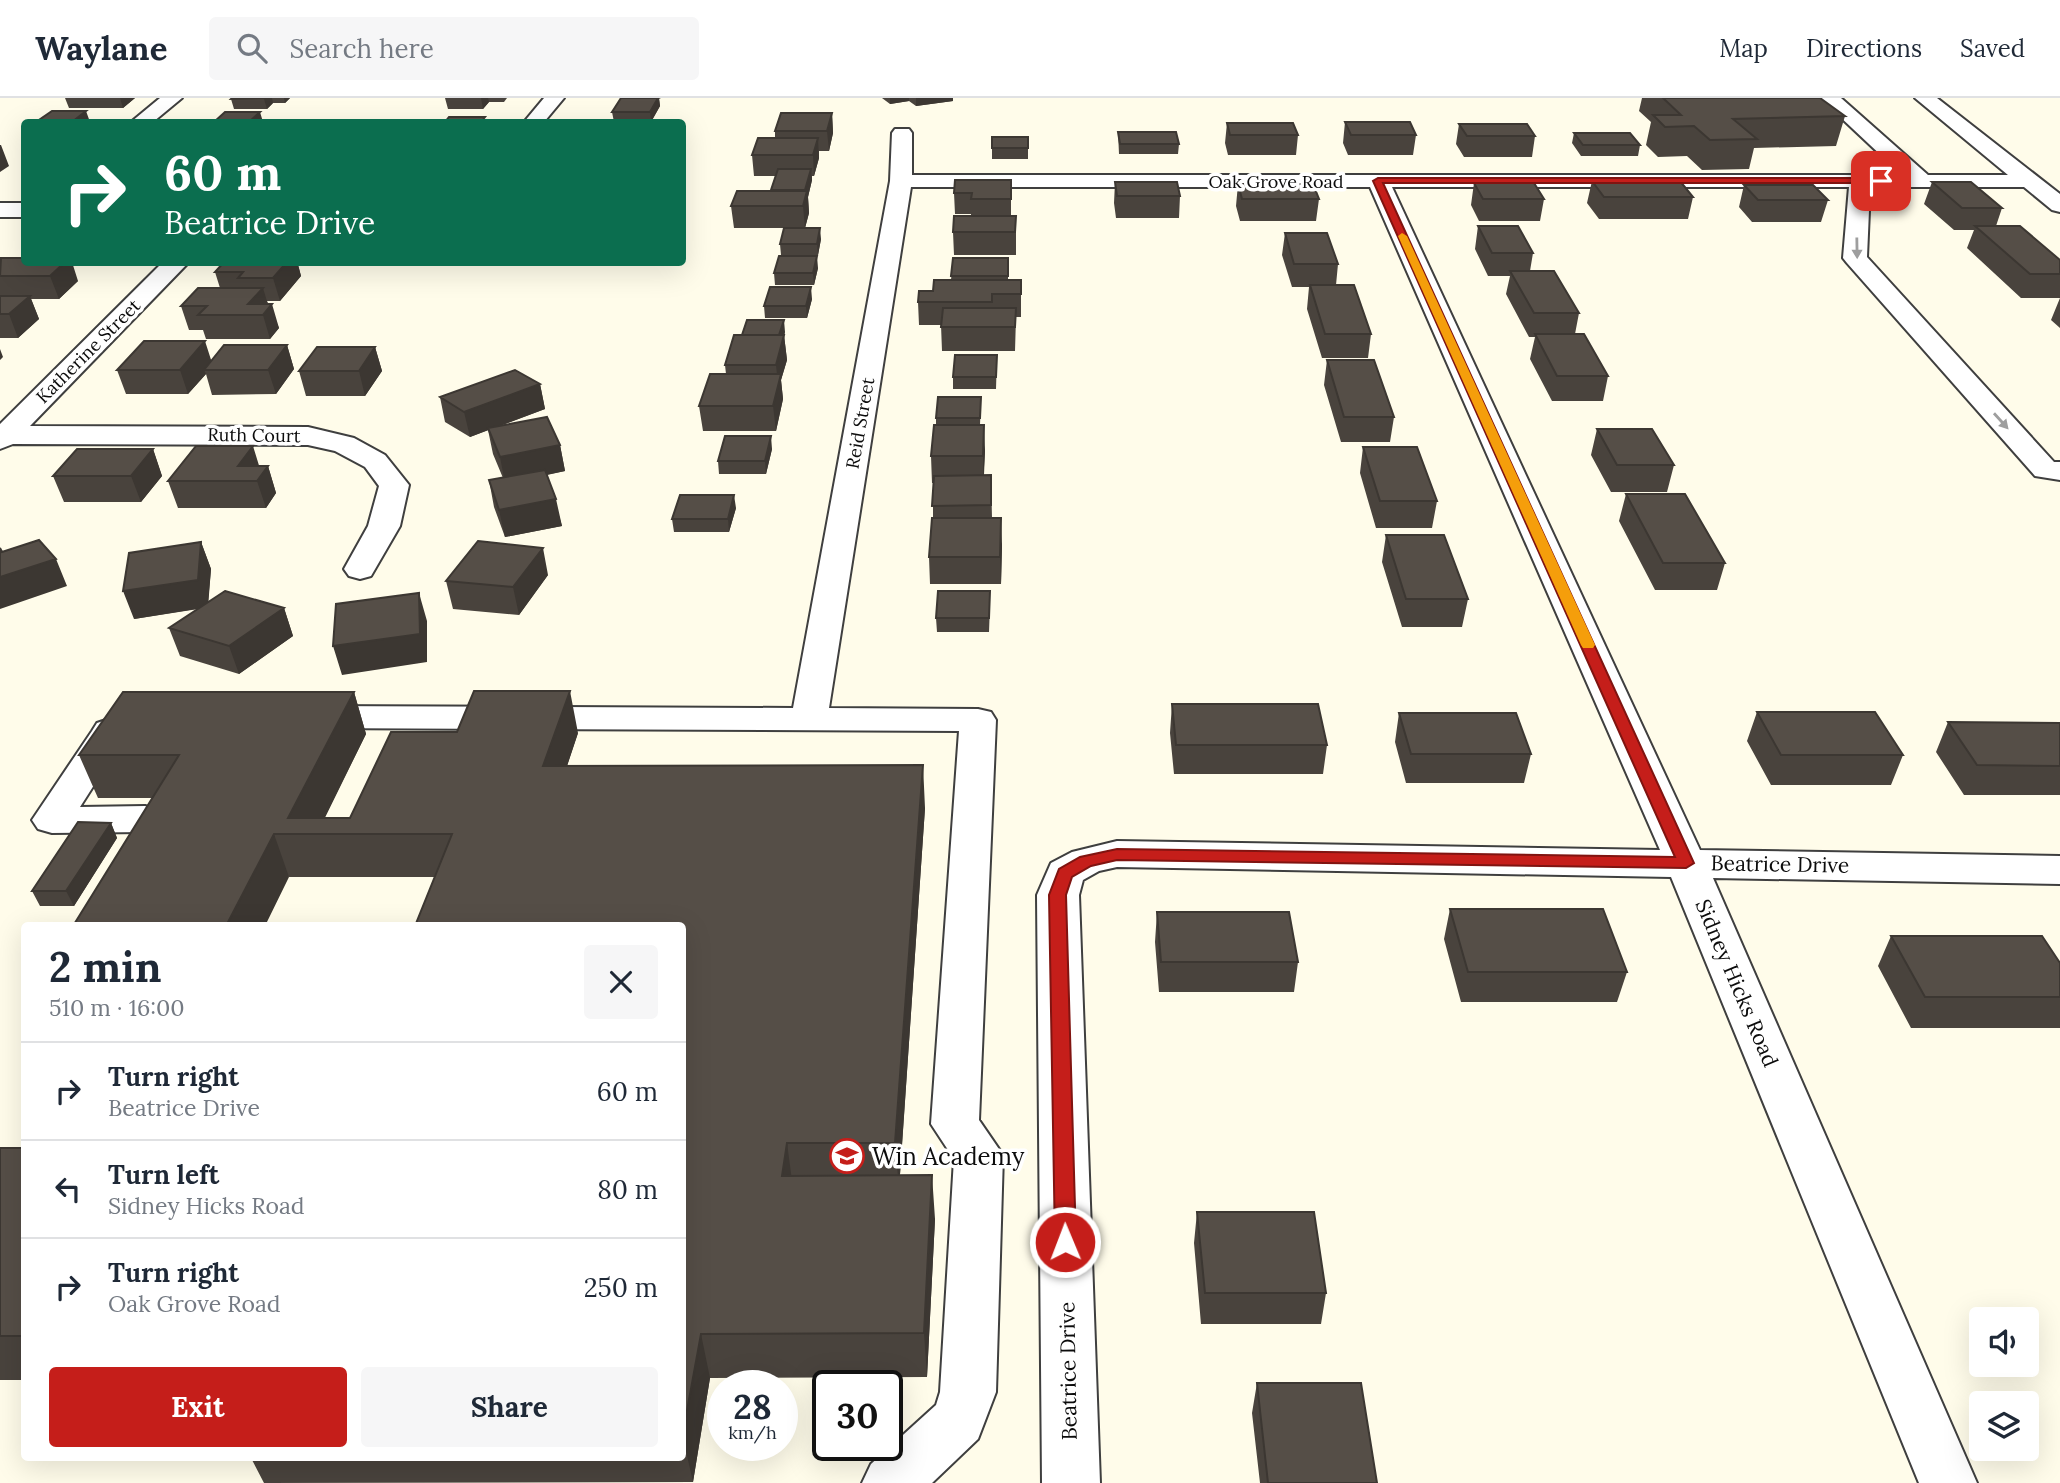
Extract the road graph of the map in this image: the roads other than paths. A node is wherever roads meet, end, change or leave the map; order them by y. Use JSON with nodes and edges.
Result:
{"nodes":[{"id":1,"x":172,"y":98,"type":"edge"},
{"id":2,"x":554,"y":98,"type":"edge"},
{"id":3,"x":1830,"y":98,"type":"edge"},
{"id":4,"x":1925,"y":98,"type":"edge"},
{"id":5,"x":145,"y":119,"type":"edge"},
{"id":6,"x":536,"y":119,"type":"edge"},
{"id":7,"x":902,"y":133,"type":"dead end"},
{"id":8,"x":1899,"y":160,"type":"junction"},
{"id":9,"x":901,"y":181,"type":"junction"},
{"id":10,"x":1378,"y":181,"type":"junction"},
{"id":11,"x":1778,"y":181,"type":"junction"},
{"id":12,"x":1860,"y":181,"type":"junction"},
{"id":13,"x":1922,"y":181,"type":"junction"},
{"id":14,"x":2029,"y":181,"type":"junction"},
{"id":15,"x":2060,"y":205,"type":"edge"},
{"id":16,"x":0,"y":210,"type":"edge"},
{"id":17,"x":21,"y":210,"type":"edge"},
{"id":18,"x":173,"y":266,"type":"edge"},
{"id":19,"x":3,"y":437,"type":"edge"},
{"id":20,"x":2060,"y":471,"type":"edge"},
{"id":21,"x":360,"y":569,"type":"dead end"},
{"id":22,"x":271,"y":716,"type":"edge"},
{"id":23,"x":151,"y":717,"type":"edge"},
{"id":24,"x":810,"y":719,"type":"junction"},
{"id":25,"x":145,"y":819,"type":"edge"},
{"id":26,"x":1686,"y":863,"type":"junction"},
{"id":27,"x":2060,"y":870,"type":"edge"},
{"id":28,"x":891,"y":1483,"type":"edge"},
{"id":29,"x":1071,"y":1483,"type":"edge"},
{"id":30,"x":1948,"y":1483,"type":"edge"}],
"edges":[{"from":1,"to":5,"type":"street"},
{"from":2,"to":6,"type":"street"},
{"from":3,"to":8,"type":"street"},
{"from":4,"to":14,"type":"street"},
{"from":7,"to":9,"type":"street","name":"Reid Street"},
{"from":8,"to":11,"type":"street"},
{"from":8,"to":13,"type":"street"},
{"from":9,"to":10,"type":"street","name":"Oak Grove Road"},
{"from":9,"to":24,"type":"street","name":"Reid Street"},
{"from":10,"to":11,"type":"street","name":"Oak Grove Road"},
{"from":10,"to":26,"type":"street","name":"Sidney Hicks Road"},
{"from":11,"to":12,"type":"street","name":"Oak Grove Road"},
{"from":12,"to":13,"type":"street","name":"Oak Grove Road"},
{"from":12,"to":20,"type":"street","one_way":true},
{"from":13,"to":14,"type":"street","name":"Oak Grove Road"},
{"from":14,"to":15,"type":"street"},
{"from":16,"to":17,"type":"street"},
{"from":18,"to":19,"type":"street","name":"Katherine Street"},
{"from":19,"to":21,"type":"street","name":"Ruth Court"},
{"from":22,"to":24,"type":"street"},
{"from":23,"to":25,"type":"street"},
{"from":24,"to":28,"type":"street"},
{"from":26,"to":27,"type":"street","name":"Beatrice Drive"},
{"from":26,"to":29,"type":"street","name":"Beatrice Drive"},
{"from":26,"to":30,"type":"street","name":"Sidney Hicks Road"}]}
